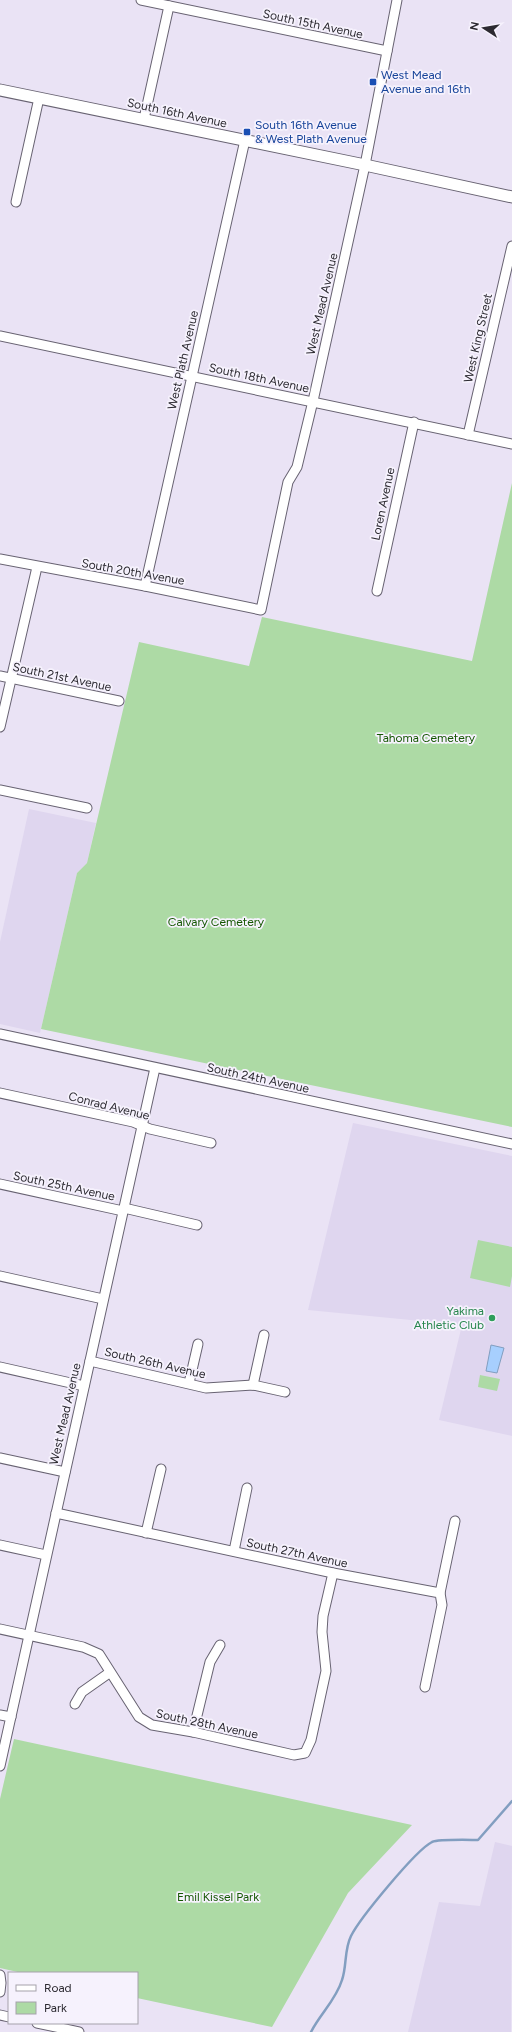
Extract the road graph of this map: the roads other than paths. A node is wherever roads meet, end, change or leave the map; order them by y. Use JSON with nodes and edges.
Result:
{"nodes":[{"id":1,"x":141,"y":0,"type":"edge"},
{"id":2,"x":397,"y":0,"type":"edge"},
{"id":3,"x":169,"y":6,"type":"junction"},
{"id":4,"x":387,"y":51,"type":"junction"},
{"id":5,"x":0,"y":90,"type":"edge"},
{"id":6,"x":39,"y":98,"type":"junction"},
{"id":7,"x":144,"y":119,"type":"junction"},
{"id":8,"x":245,"y":140,"type":"junction"},
{"id":9,"x":365,"y":164,"type":"junction"},
{"id":10,"x":512,"y":197,"type":"edge"},
{"id":11,"x":16,"y":202,"type":"dead end"},
{"id":12,"x":512,"y":246,"type":"edge"},
{"id":13,"x":0,"y":336,"type":"edge"},
{"id":14,"x":192,"y":376,"type":"junction"},
{"id":15,"x":313,"y":401,"type":"junction"},
{"id":16,"x":414,"y":422,"type":"junction"},
{"id":17,"x":468,"y":435,"type":"junction"},
{"id":18,"x":512,"y":444,"type":"edge"},
{"id":19,"x":0,"y":559,"type":"edge"},
{"id":20,"x":37,"y":567,"type":"junction"},
{"id":21,"x":145,"y":586,"type":"junction"},
{"id":22,"x":377,"y":591,"type":"dead end"},
{"id":23,"x":261,"y":610,"type":"joint"},
{"id":24,"x":0,"y":676,"type":"edge"},
{"id":25,"x":12,"y":678,"type":"junction"},
{"id":26,"x":119,"y":701,"type":"dead end"},
{"id":27,"x":0,"y":727,"type":"edge"},
{"id":28,"x":0,"y":790,"type":"edge"},
{"id":29,"x":87,"y":808,"type":"dead end"},
{"id":30,"x":0,"y":1034,"type":"edge"},
{"id":31,"x":155,"y":1068,"type":"junction"},
{"id":32,"x":0,"y":1093,"type":"edge"},
{"id":33,"x":142,"y":1125,"type":"junction"},
{"id":34,"x":211,"y":1143,"type":"dead end"},
{"id":35,"x":512,"y":1144,"type":"edge"},
{"id":36,"x":0,"y":1184,"type":"edge"},
{"id":37,"x":123,"y":1210,"type":"junction"},
{"id":38,"x":197,"y":1225,"type":"dead end"},
{"id":39,"x":0,"y":1276,"type":"edge"},
{"id":40,"x":103,"y":1299,"type":"junction"},
{"id":41,"x":264,"y":1335,"type":"dead end"},
{"id":42,"x":198,"y":1344,"type":"dead end"},
{"id":43,"x":90,"y":1361,"type":"junction"},
{"id":44,"x":0,"y":1367,"type":"edge"},
{"id":45,"x":189,"y":1383,"type":"junction"},
{"id":46,"x":253,"y":1385,"type":"junction"},
{"id":47,"x":84,"y":1386,"type":"junction"},
{"id":48,"x":285,"y":1392,"type":"dead end"},
{"id":49,"x":0,"y":1458,"type":"edge"},
{"id":50,"x":161,"y":1469,"type":"dead end"},
{"id":51,"x":65,"y":1472,"type":"junction"},
{"id":52,"x":247,"y":1488,"type":"dead end"},
{"id":53,"x":56,"y":1513,"type":"junction"},
{"id":54,"x":455,"y":1522,"type":"dead end"},
{"id":55,"x":146,"y":1533,"type":"junction"},
{"id":56,"x":0,"y":1545,"type":"edge"},
{"id":57,"x":234,"y":1551,"type":"junction"},
{"id":58,"x":46,"y":1555,"type":"junction"},
{"id":59,"x":333,"y":1573,"type":"junction"},
{"id":60,"x":440,"y":1593,"type":"junction"},
{"id":61,"x":0,"y":1629,"type":"edge"},
{"id":62,"x":29,"y":1636,"type":"junction"},
{"id":63,"x":220,"y":1645,"type":"dead end"},
{"id":64,"x":109,"y":1673,"type":"junction"},
{"id":65,"x":425,"y":1687,"type":"dead end"},
{"id":66,"x":75,"y":1704,"type":"dead end"},
{"id":67,"x":0,"y":1715,"type":"edge"},
{"id":68,"x":11,"y":1717,"type":"junction"},
{"id":69,"x":193,"y":1732,"type":"junction"},
{"id":70,"x":0,"y":1766,"type":"edge"},
{"id":71,"x":0,"y":1975,"type":"edge"},
{"id":72,"x":0,"y":1992,"type":"edge"},
{"id":73,"x":43,"y":2024,"type":"edge"},
{"id":74,"x":79,"y":2032,"type":"edge"}],
"edges":[{"from":1,"to":3,"type":"street","name":"South 15th Avenue"},
{"from":2,"to":4,"type":"street","name":"West Mead Avenue"},
{"from":3,"to":4,"type":"street","name":"South 15th Avenue"},
{"from":3,"to":7,"type":"street"},
{"from":4,"to":9,"type":"street","name":"West Mead Avenue"},
{"from":5,"to":6,"type":"main road","name":"South 16th Avenue"},
{"from":6,"to":7,"type":"main road","name":"South 16th Avenue"},
{"from":6,"to":11,"type":"street"},
{"from":7,"to":8,"type":"main road","name":"South 16th Avenue"},
{"from":8,"to":9,"type":"main road","name":"South 16th Avenue"},
{"from":8,"to":14,"type":"street","name":"West Plath Avenue"},
{"from":9,"to":10,"type":"main road","name":"South 16th Avenue"},
{"from":9,"to":15,"type":"street","name":"West Mead Avenue"},
{"from":12,"to":17,"type":"street","name":"West King Street"},
{"from":13,"to":14,"type":"street","name":"South 18th Avenue"},
{"from":14,"to":15,"type":"street","name":"South 18th Avenue"},
{"from":14,"to":21,"type":"street","name":"West Plath Avenue"},
{"from":15,"to":16,"type":"street","name":"South 18th Avenue"},
{"from":15,"to":23,"type":"street","name":"West Mead Avenue"},
{"from":16,"to":17,"type":"street","name":"South 18th Avenue"},
{"from":16,"to":22,"type":"street","name":"Loren Avenue"},
{"from":17,"to":18,"type":"street","name":"South 18th Avenue"},
{"from":19,"to":20,"type":"street","name":"South 20th Avenue"},
{"from":20,"to":21,"type":"street","name":"South 20th Avenue"},
{"from":20,"to":25,"type":"street"},
{"from":21,"to":23,"type":"street","name":"South 20th Avenue"},
{"from":24,"to":25,"type":"street","name":"South 21st Avenue"},
{"from":25,"to":26,"type":"street","name":"South 21st Avenue"},
{"from":25,"to":27,"type":"street"},
{"from":28,"to":29,"type":"street"},
{"from":30,"to":31,"type":"street","name":"South 24th Avenue"},
{"from":31,"to":33,"type":"street","name":"West Mead Avenue"},
{"from":31,"to":35,"type":"street","name":"South 24th Avenue"},
{"from":32,"to":33,"type":"street","name":"Conrad Avenue"},
{"from":33,"to":34,"type":"street","name":"Conrad Avenue"},
{"from":33,"to":37,"type":"street","name":"West Mead Avenue"},
{"from":36,"to":37,"type":"street","name":"South 25th Avenue"},
{"from":37,"to":38,"type":"street","name":"South 25th Avenue"},
{"from":37,"to":40,"type":"street","name":"West Mead Avenue"},
{"from":39,"to":40,"type":"street"},
{"from":40,"to":43,"type":"street","name":"West Mead Avenue"},
{"from":41,"to":46,"type":"street"},
{"from":42,"to":45,"type":"street"},
{"from":43,"to":45,"type":"street","name":"South 26th Avenue"},
{"from":43,"to":47,"type":"street","name":"West Mead Avenue"},
{"from":44,"to":47,"type":"street"},
{"from":45,"to":46,"type":"street","name":"South 26th Avenue"},
{"from":46,"to":48,"type":"street","name":"South 26th Avenue"},
{"from":47,"to":51,"type":"street","name":"West Mead Avenue"},
{"from":49,"to":51,"type":"street"},
{"from":50,"to":55,"type":"street"},
{"from":51,"to":53,"type":"street","name":"West Mead Avenue"},
{"from":52,"to":57,"type":"street"},
{"from":53,"to":55,"type":"street","name":"South 27th Avenue"},
{"from":53,"to":58,"type":"street","name":"West Mead Avenue"},
{"from":54,"to":60,"type":"street"},
{"from":55,"to":57,"type":"street","name":"South 27th Avenue"},
{"from":56,"to":58,"type":"street"},
{"from":57,"to":59,"type":"street","name":"South 27th Avenue"},
{"from":58,"to":62,"type":"street","name":"West Mead Avenue"},
{"from":59,"to":60,"type":"street","name":"South 27th Avenue"},
{"from":59,"to":69,"type":"street","name":"South 28th Avenue"},
{"from":60,"to":65,"type":"street"},
{"from":61,"to":62,"type":"street","name":"South 28th Avenue"},
{"from":62,"to":64,"type":"street","name":"South 28th Avenue"},
{"from":62,"to":68,"type":"street","name":"West Mead Avenue"},
{"from":63,"to":69,"type":"street"},
{"from":64,"to":66,"type":"street"},
{"from":64,"to":69,"type":"street","name":"South 28th Avenue"},
{"from":67,"to":68,"type":"street"},
{"from":68,"to":70,"type":"street","name":"West Mead Avenue"},
{"from":71,"to":72,"type":"street"},
{"from":73,"to":74,"type":"street"}]}
